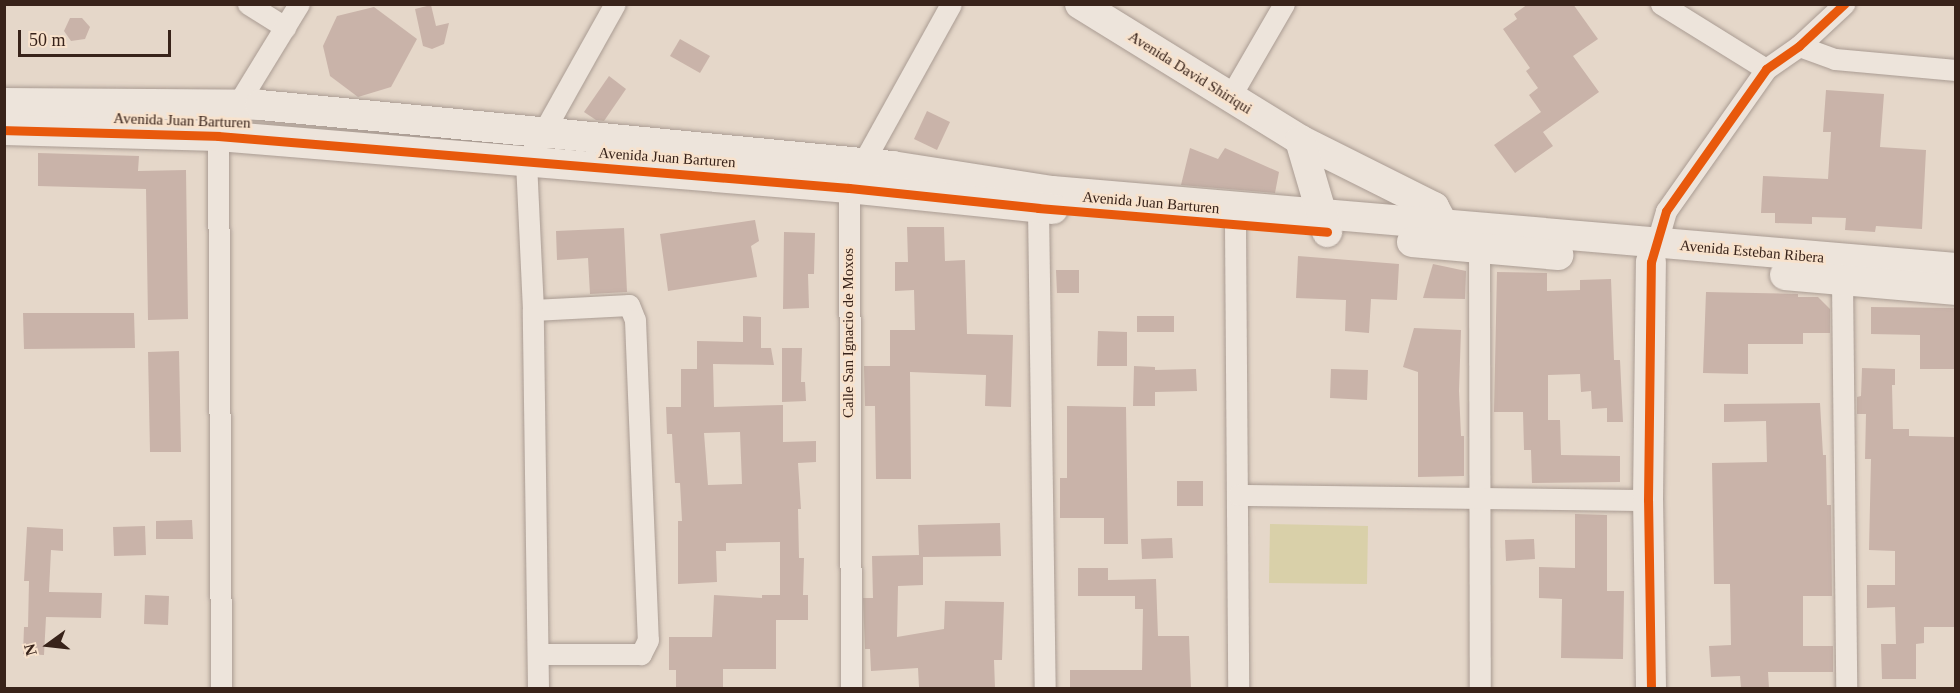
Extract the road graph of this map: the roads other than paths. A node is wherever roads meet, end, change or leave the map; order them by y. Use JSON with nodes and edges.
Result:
{"nodes":[{"id":1,"x":248,"y":4,"type":"edge"},
{"id":2,"x":298,"y":4,"type":"edge"},
{"id":3,"x":615,"y":4,"type":"edge"},
{"id":4,"x":951,"y":4,"type":"edge"},
{"id":5,"x":1080,"y":4,"type":"edge"},
{"id":6,"x":1284,"y":4,"type":"edge"},
{"id":7,"x":1661,"y":4,"type":"edge"},
{"id":8,"x":1844,"y":4,"type":"edge"},
{"id":9,"x":285,"y":27,"type":"junction"},
{"id":10,"x":1798,"y":46,"type":"junction"},
{"id":11,"x":1766,"y":69,"type":"junction"},
{"id":12,"x":1956,"y":70,"type":"edge"},
{"id":13,"x":1230,"y":97,"type":"junction"},
{"id":14,"x":4,"y":103,"type":"edge"},
{"id":15,"x":237,"y":105,"type":"junction"},
{"id":16,"x":4,"y":130,"type":"edge"},
{"id":17,"x":543,"y":132,"type":"junction"},
{"id":18,"x":218,"y":136,"type":"junction"},
{"id":19,"x":1300,"y":140,"type":"junction"},
{"id":20,"x":526,"y":162,"type":"junction"},
{"id":21,"x":855,"y":175,"type":"junction"},
{"id":22,"x":1038,"y":208,"type":"junction"},
{"id":23,"x":1324,"y":223,"type":"junction"},
{"id":24,"x":1235,"y":225,"type":"junction"},
{"id":25,"x":1442,"y":235,"type":"junction"},
{"id":26,"x":1479,"y":238,"type":"junction"},
{"id":27,"x":1654,"y":253,"type":"junction"},
{"id":28,"x":1956,"y":268,"type":"edge"},
{"id":29,"x":1842,"y":280,"type":"junction"},
{"id":30,"x":1956,"y":290,"type":"edge"},
{"id":31,"x":533,"y":310,"type":"junction"},
{"id":32,"x":1238,"y":495,"type":"junction"},
{"id":33,"x":1478,"y":497,"type":"junction"},
{"id":34,"x":1648,"y":500,"type":"junction"},
{"id":35,"x":538,"y":654,"type":"junction"},
{"id":36,"x":221,"y":688,"type":"edge"},
{"id":37,"x":538,"y":688,"type":"edge"},
{"id":38,"x":851,"y":688,"type":"edge"},
{"id":39,"x":1045,"y":688,"type":"edge"},
{"id":40,"x":1238,"y":688,"type":"edge"},
{"id":41,"x":1480,"y":688,"type":"edge"},
{"id":42,"x":1651,"y":688,"type":"edge"},
{"id":43,"x":1846,"y":688,"type":"edge"}],
"edges":[{"from":1,"to":9,"type":"street"},
{"from":2,"to":9,"type":"street"},
{"from":3,"to":17,"type":"street"},
{"from":4,"to":21,"type":"street","name":"Calle San Ignacio de Moxos"},
{"from":5,"to":13,"type":"street","name":"Avenida David Shiriqui"},
{"from":6,"to":13,"type":"street"},
{"from":7,"to":11,"type":"street"},
{"from":8,"to":10,"type":"street"},
{"from":9,"to":15,"type":"street"},
{"from":10,"to":11,"type":"street"},
{"from":10,"to":12,"type":"street"},
{"from":11,"to":27,"type":"street"},
{"from":13,"to":19,"type":"street","name":"Avenida David Shiriqui"},
{"from":14,"to":15,"type":"street","name":"Avenida Juan Barturen"},
{"from":15,"to":17,"type":"street","name":"Avenida Juan Barturen"},
{"from":15,"to":18,"type":"street"},
{"from":16,"to":18,"type":"street","name":"Avenida Juan Barturen"},
{"from":17,"to":20,"type":"street"},
{"from":17,"to":21,"type":"street","name":"Avenida Juan Barturen"},
{"from":18,"to":20,"type":"street","name":"Avenida Juan Barturen"},
{"from":18,"to":36,"type":"street"},
{"from":19,"to":23,"type":"street"},
{"from":19,"to":25,"type":"street","name":"Avenida David Shiriqui"},
{"from":20,"to":21,"type":"street","name":"Avenida Juan Barturen"},
{"from":20,"to":31,"type":"street"},
{"from":21,"to":22,"type":"street","name":"Avenida Juan Barturen"},
{"from":21,"to":23,"type":"street","name":"Avenida Juan Barturen"},
{"from":21,"to":38,"type":"street","name":"Calle San Ignacio de Moxos"},
{"from":22,"to":24,"type":"street","name":"Avenida Juan Barturen"},
{"from":22,"to":39,"type":"street"},
{"from":23,"to":24,"type":"street","name":"Avenida Juan Barturen"},
{"from":23,"to":25,"type":"street","name":"Avenida Juan Barturen"},
{"from":24,"to":32,"type":"street"},
{"from":25,"to":26,"type":"street","name":"Avenida Juan Barturen"},
{"from":26,"to":27,"type":"street","name":"Avenida Esteban Ribera"},
{"from":26,"to":33,"type":"street"},
{"from":27,"to":28,"type":"street","name":"Avenida Esteban Ribera"},
{"from":27,"to":29,"type":"street","name":"Avenida Esteban Ribera"},
{"from":27,"to":34,"type":"street"},
{"from":29,"to":30,"type":"street","name":"Avenida Esteban Ribera"},
{"from":29,"to":43,"type":"street"},
{"from":31,"to":35,"type":"street"},
{"from":31,"to":35,"type":"street"},
{"from":32,"to":33,"type":"street"},
{"from":32,"to":40,"type":"street"},
{"from":33,"to":34,"type":"street"},
{"from":33,"to":41,"type":"street"},
{"from":34,"to":42,"type":"street"},
{"from":35,"to":37,"type":"street"}]}
